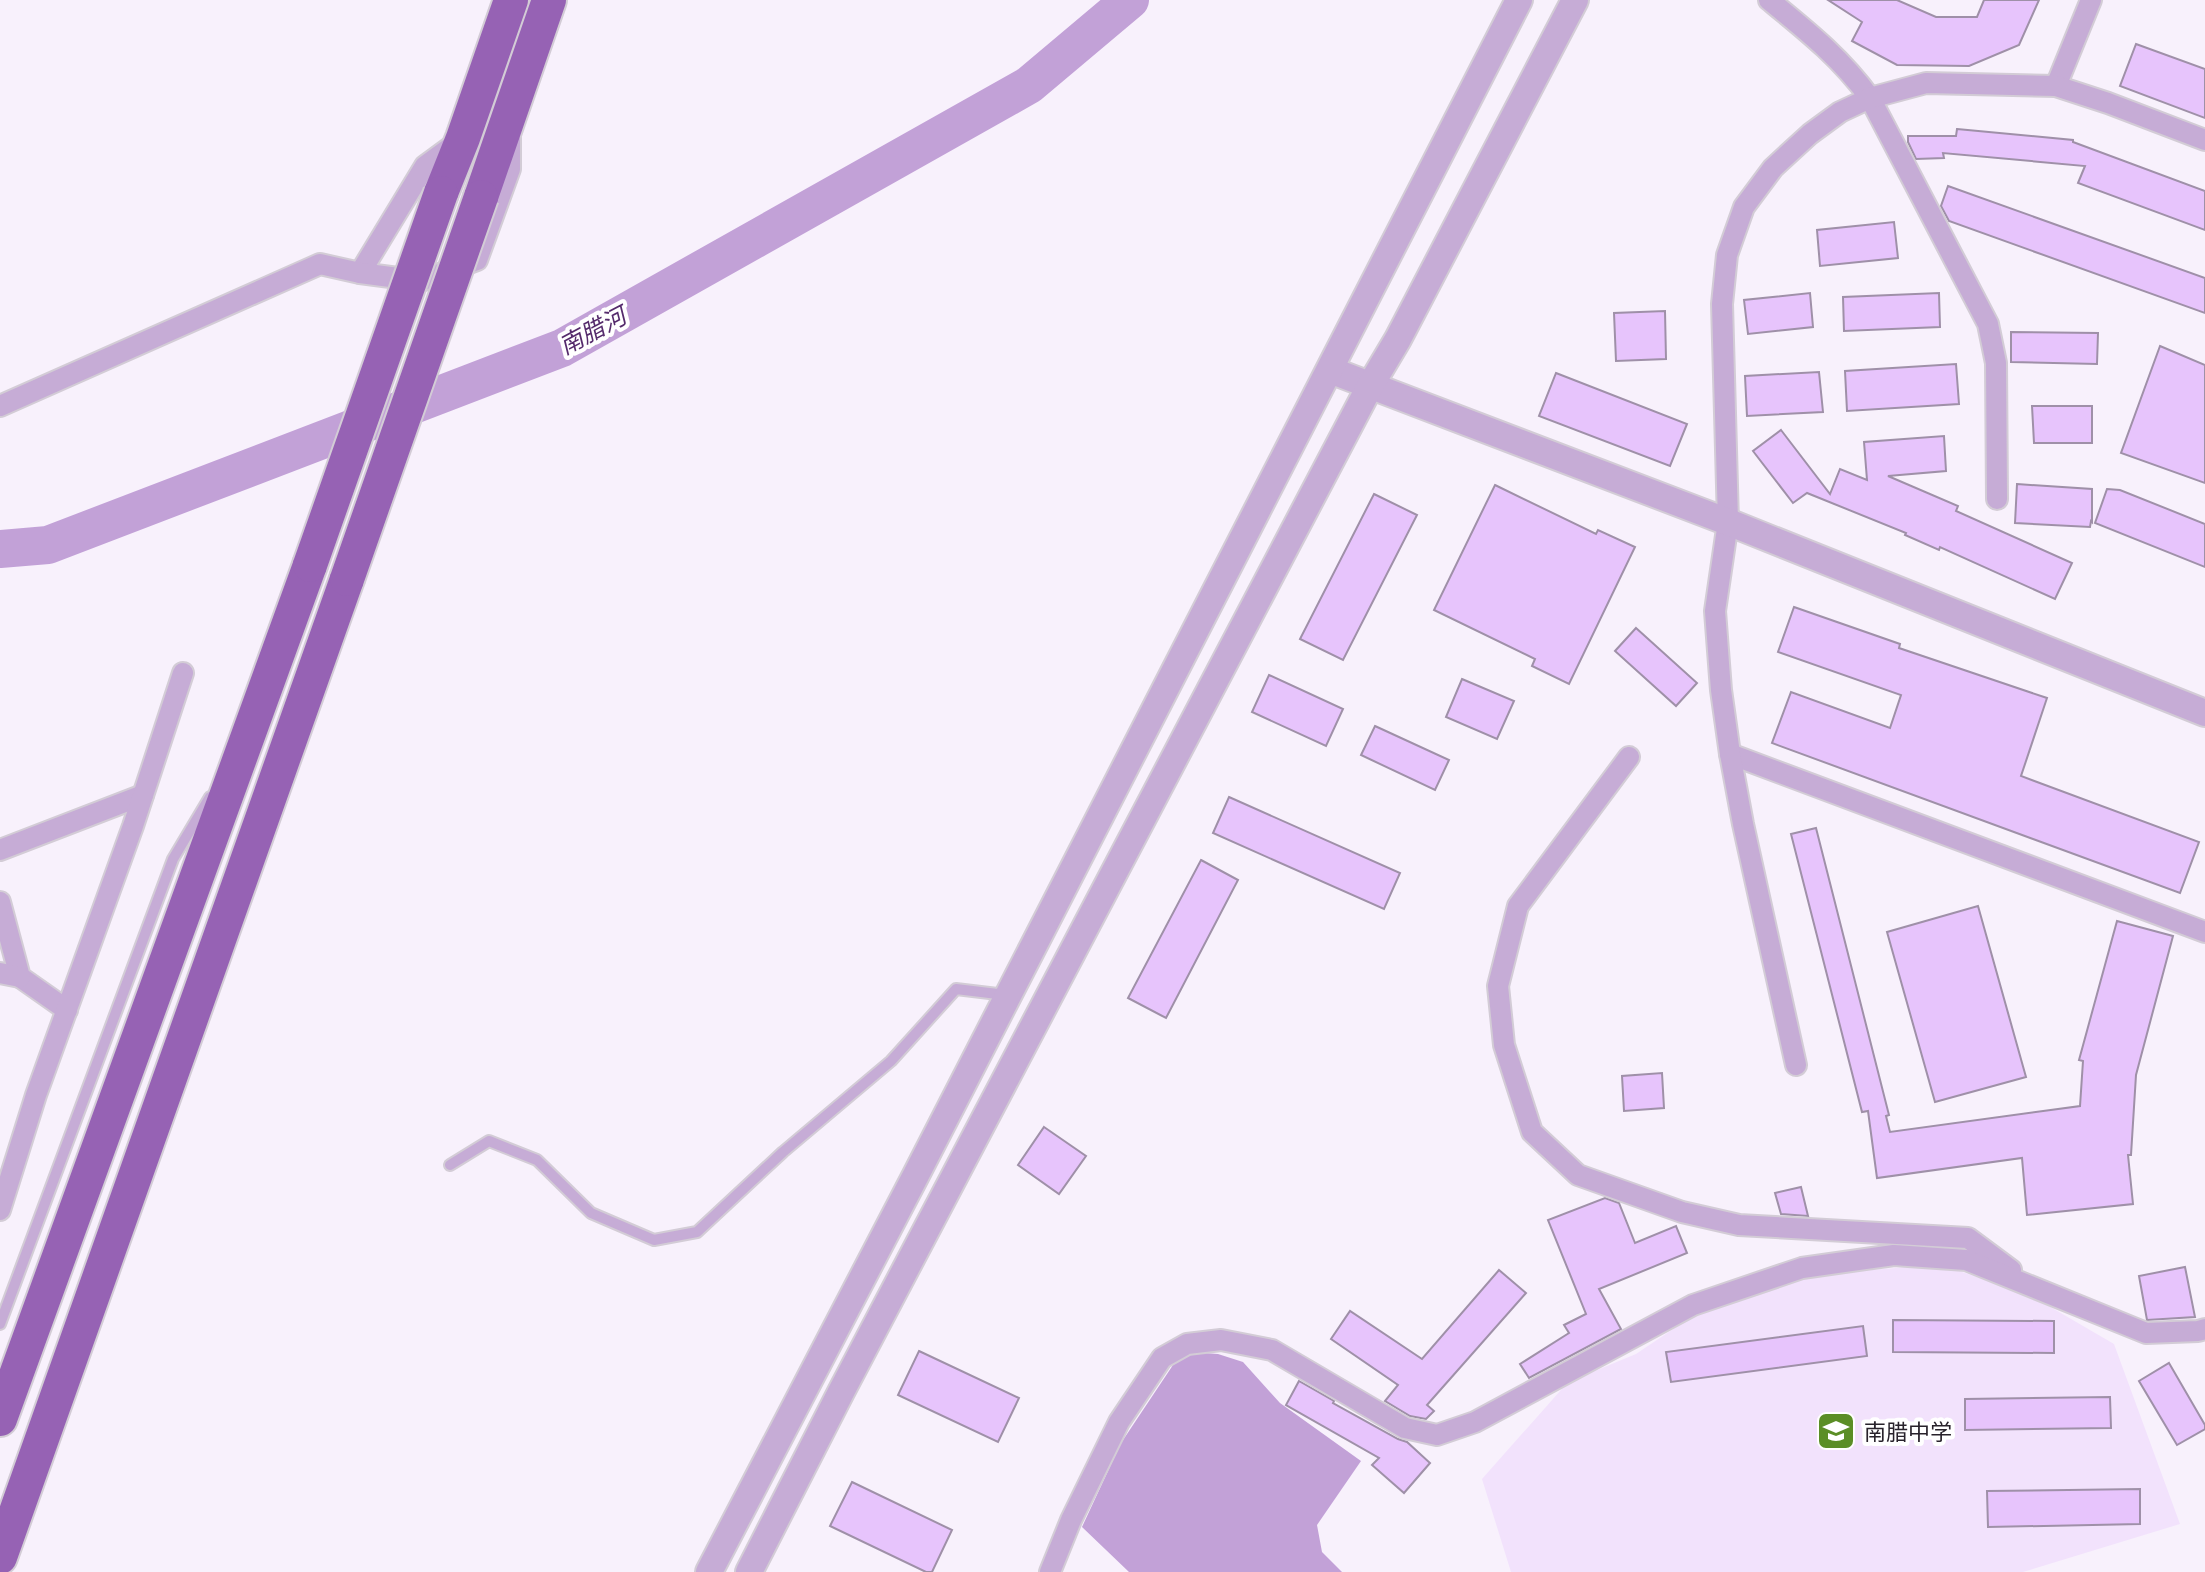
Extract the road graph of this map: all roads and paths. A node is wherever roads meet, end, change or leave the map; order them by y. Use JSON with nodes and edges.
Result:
{"nodes":[{"id":1,"x":511,"y":0,"type":"edge"},
{"id":2,"x":549,"y":0,"type":"edge"},
{"id":3,"x":1519,"y":0,"type":"edge"},
{"id":4,"x":1575,"y":0,"type":"edge"},
{"id":5,"x":1769,"y":0,"type":"edge"},
{"id":6,"x":2091,"y":0,"type":"edge"},
{"id":7,"x":2056,"y":86,"type":"junction"},
{"id":8,"x":1870,"y":98,"type":"junction"},
{"id":9,"x":510,"y":115,"type":"junction"},
{"id":10,"x":463,"y":138,"type":"junction"},
{"id":11,"x":2205,"y":140,"type":"edge"},
{"id":12,"x":360,"y":273,"type":"junction"},
{"id":13,"x":1330,"y":370,"type":"junction"},
{"id":14,"x":1370,"y":386,"type":"junction"},
{"id":15,"x":0,"y":406,"type":"edge"},
{"id":16,"x":1997,"y":499,"type":"dead end"},
{"id":17,"x":1728,"y":522,"type":"junction"},
{"id":18,"x":183,"y":673,"type":"dead end"},
{"id":19,"x":2205,"y":713,"type":"edge"},
{"id":20,"x":249,"y":734,"type":"junction"},
{"id":21,"x":1730,"y":754,"type":"junction"},
{"id":22,"x":1629,"y":757,"type":"dead end"},
{"id":23,"x":143,"y":795,"type":"junction"},
{"id":24,"x":0,"y":850,"type":"edge"},
{"id":25,"x":0,"y":902,"type":"edge"},
{"id":26,"x":2205,"y":932,"type":"edge"},
{"id":27,"x":10,"y":975,"type":"edge"},
{"id":28,"x":1008,"y":995,"type":"junction"},
{"id":29,"x":67,"y":1010,"type":"junction"},
{"id":30,"x":1796,"y":1065,"type":"dead end"},
{"id":31,"x":450,"y":1165,"type":"dead end"},
{"id":32,"x":916,"y":1175,"type":"junction"},
{"id":33,"x":947,"y":1191,"type":"junction"},
{"id":34,"x":0,"y":1210,"type":"edge"},
{"id":35,"x":2036,"y":1289,"type":"junction"},
{"id":36,"x":0,"y":1324,"type":"edge"},
{"id":37,"x":2205,"y":1329,"type":"edge"},
{"id":38,"x":0,"y":1419,"type":"edge"},
{"id":39,"x":0,"y":1557,"type":"edge"},
{"id":40,"x":709,"y":1572,"type":"edge"},
{"id":41,"x":749,"y":1572,"type":"edge"},
{"id":42,"x":1050,"y":1572,"type":"edge"}],
"edges":[{"from":1,"to":10,"type":"highway"},
{"from":2,"to":9,"type":"highway"},
{"from":3,"to":13,"type":"street"},
{"from":4,"to":14,"type":"street"},
{"from":5,"to":8,"type":"street"},
{"from":6,"to":7,"type":"street"},
{"from":7,"to":8,"type":"street"},
{"from":7,"to":11,"type":"street"},
{"from":8,"to":16,"type":"street"},
{"from":8,"to":17,"type":"street"},
{"from":9,"to":12,"type":"street"},
{"from":9,"to":39,"type":"highway","bridge":true},
{"from":10,"to":12,"type":"street"},
{"from":10,"to":20,"type":"highway","bridge":true},
{"from":12,"to":15,"type":"street"},
{"from":13,"to":14,"type":"street"},
{"from":13,"to":28,"type":"street"},
{"from":14,"to":17,"type":"street"},
{"from":14,"to":33,"type":"street"},
{"from":17,"to":19,"type":"street"},
{"from":17,"to":21,"type":"street"},
{"from":18,"to":23,"type":"street"},
{"from":20,"to":36,"type":"lane"},
{"from":20,"to":38,"type":"highway"},
{"from":21,"to":26,"type":"street"},
{"from":21,"to":30,"type":"street"},
{"from":22,"to":35,"type":"street"},
{"from":23,"to":24,"type":"street"},
{"from":23,"to":29,"type":"street"},
{"from":25,"to":27,"type":"street"},
{"from":27,"to":29,"type":"street"},
{"from":28,"to":31,"type":"lane"},
{"from":28,"to":32,"type":"street"},
{"from":29,"to":34,"type":"street"},
{"from":32,"to":33,"type":"street"},
{"from":32,"to":40,"type":"street"},
{"from":33,"to":41,"type":"street"},
{"from":35,"to":37,"type":"street"},
{"from":35,"to":42,"type":"street"}]}
